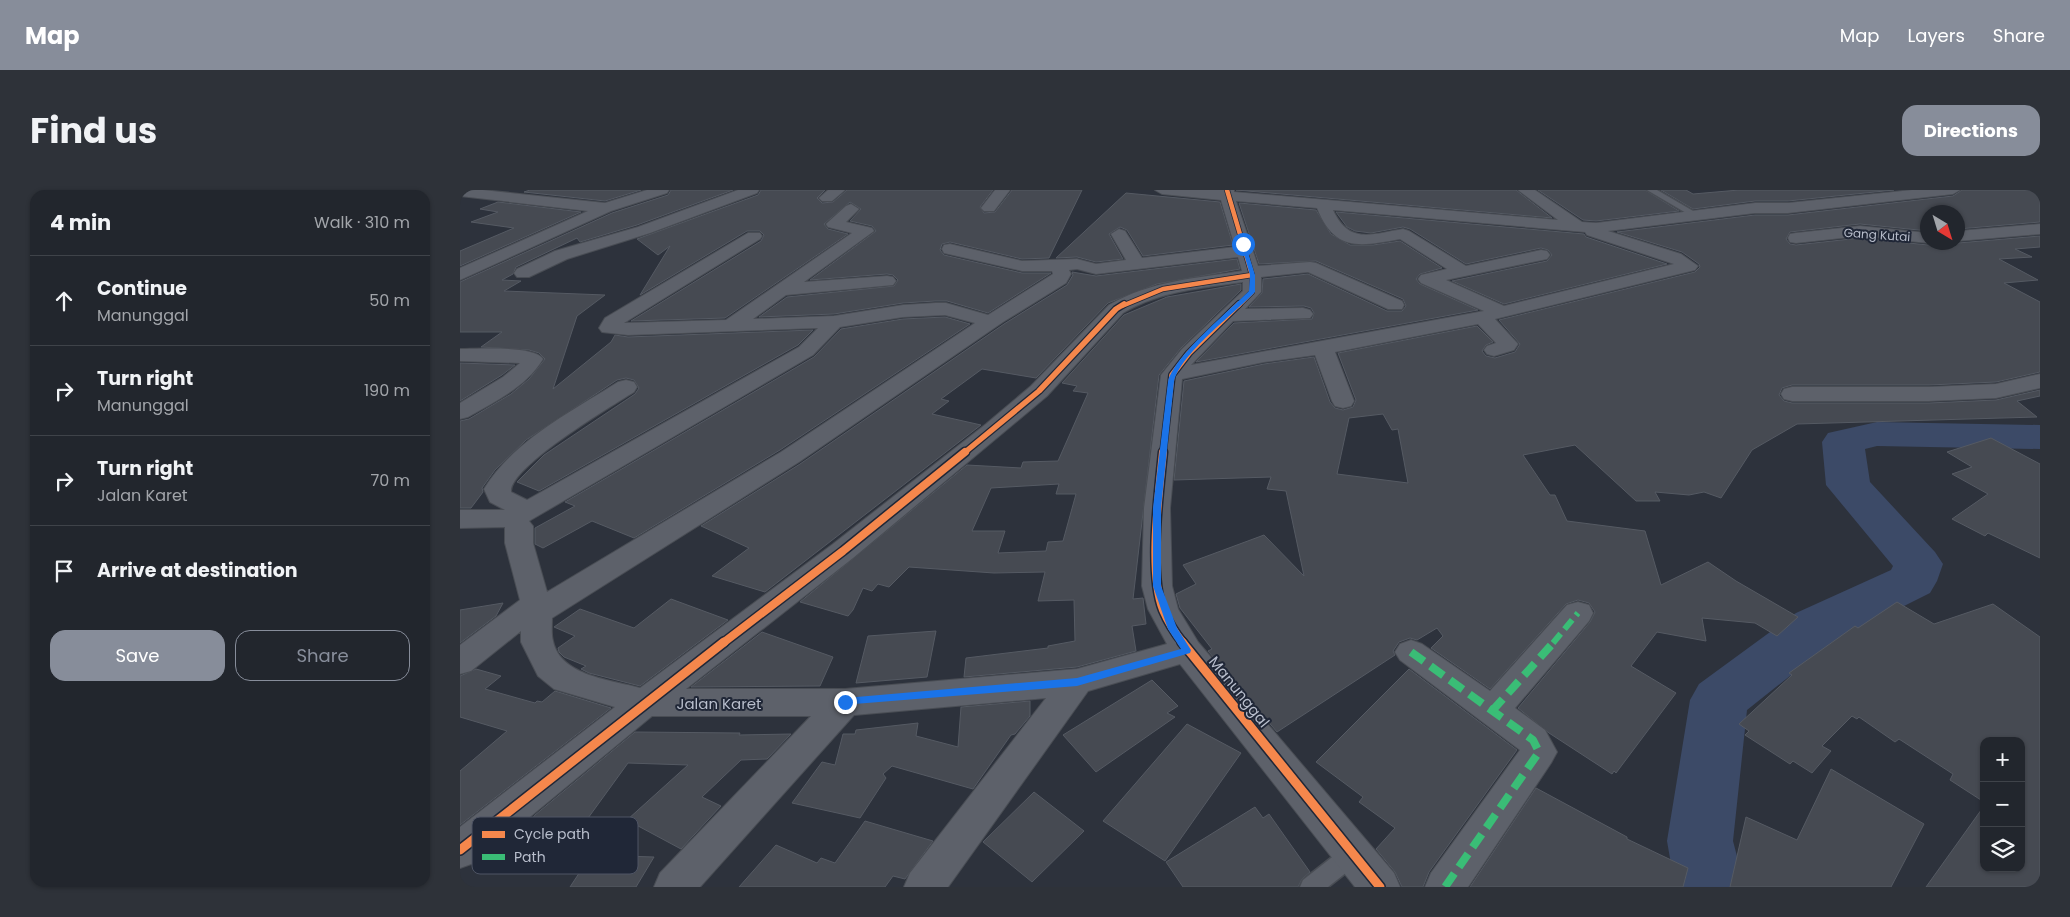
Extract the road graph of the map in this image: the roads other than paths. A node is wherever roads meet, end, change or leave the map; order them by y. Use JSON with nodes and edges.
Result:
{"nodes":[{"id":1,"x":508,"y":190,"type":"edge"},
{"id":2,"x":662,"y":190,"type":"edge"},
{"id":3,"x":752,"y":190,"type":"edge"},
{"id":4,"x":1003,"y":190,"type":"edge"},
{"id":5,"x":1162,"y":190,"type":"edge"},
{"id":6,"x":1525,"y":190,"type":"edge"},
{"id":7,"x":1651,"y":190,"type":"edge"},
{"id":8,"x":1953,"y":190,"type":"edge"},
{"id":9,"x":460,"y":192,"type":"edge"},
{"id":10,"x":1364,"y":192,"type":"dead end"},
{"id":11,"x":1227,"y":193,"type":"edge"},
{"id":12,"x":487,"y":196,"type":"junction"},
{"id":13,"x":1323,"y":205,"type":"junction"},
{"id":14,"x":460,"y":207,"type":"edge"},
{"id":15,"x":606,"y":208,"type":"junction"},
{"id":16,"x":989,"y":208,"type":"dead end"},
{"id":17,"x":851,"y":209,"type":"dead end"},
{"id":18,"x":1372,"y":209,"type":"junction"},
{"id":19,"x":1696,"y":215,"type":"junction"},
{"id":20,"x":1576,"y":226,"type":"junction"},
{"id":21,"x":2040,"y":229,"type":"edge"},
{"id":22,"x":1119,"y":234,"type":"dead end"},
{"id":23,"x":1965,"y":235,"type":"edge"},
{"id":24,"x":754,"y":236,"type":"dead end"},
{"id":25,"x":1920,"y":237,"type":"edge"},
{"id":26,"x":1796,"y":238,"type":"dead end"},
{"id":27,"x":950,"y":249,"type":"dead end"},
{"id":28,"x":1542,"y":254,"type":"dead end"},
{"id":29,"x":1136,"y":263,"type":"junction"},
{"id":30,"x":1059,"y":266,"type":"junction"},
{"id":31,"x":1250,"y":266,"type":"junction"},
{"id":32,"x":1462,"y":272,"type":"junction"},
{"id":33,"x":523,"y":273,"type":"dead end"},
{"id":34,"x":460,"y":275,"type":"edge"},
{"id":35,"x":887,"y":281,"type":"dead end"},
{"id":36,"x":778,"y":290,"type":"junction"},
{"id":37,"x":1394,"y":305,"type":"dead end"},
{"id":38,"x":1503,"y":312,"type":"junction"},
{"id":39,"x":1303,"y":314,"type":"dead end"},
{"id":40,"x":1229,"y":315,"type":"junction"},
{"id":41,"x":1482,"y":317,"type":"junction"},
{"id":42,"x":834,"y":322,"type":"junction"},
{"id":43,"x":992,"y":322,"type":"junction"},
{"id":44,"x":730,"y":325,"type":"junction"},
{"id":45,"x":1323,"y":348,"type":"junction"},
{"id":46,"x":1494,"y":350,"type":"dead end"},
{"id":47,"x":460,"y":355,"type":"edge"},
{"id":48,"x":1172,"y":375,"type":"junction"},
{"id":49,"x":2040,"y":381,"type":"edge"},
{"id":50,"x":626,"y":387,"type":"dead end"},
{"id":51,"x":1792,"y":394,"type":"dead end"},
{"id":52,"x":1343,"y":400,"type":"dead end"},
{"id":53,"x":460,"y":412,"type":"edge"},
{"id":54,"x":520,"y":514,"type":"junction"},
{"id":55,"x":460,"y":519,"type":"edge"},
{"id":56,"x":536,"y":609,"type":"junction"},
{"id":57,"x":1578,"y":613,"type":"dead end"},
{"id":58,"x":1187,"y":650,"type":"junction"},
{"id":59,"x":1411,"y":652,"type":"dead end"},
{"id":60,"x":460,"y":662,"type":"edge"},
{"id":61,"x":1077,"y":682,"type":"junction"},
{"id":62,"x":845,"y":702,"type":"junction"},
{"id":63,"x":645,"y":703,"type":"junction"},
{"id":64,"x":1492,"y":711,"type":"junction"},
{"id":65,"x":502,"y":817,"type":"edge"},
{"id":66,"x":472,"y":840,"type":"edge"},
{"id":67,"x":460,"y":850,"type":"edge"},
{"id":68,"x":1353,"y":854,"type":"junction"},
{"id":69,"x":674,"y":887,"type":"edge"},
{"id":70,"x":924,"y":887,"type":"edge"},
{"id":71,"x":1310,"y":887,"type":"edge"},
{"id":72,"x":1380,"y":887,"type":"edge"},
{"id":73,"x":1445,"y":887,"type":"edge"}],
"edges":[{"from":1,"to":12,"type":"street"},
{"from":2,"to":15,"type":"street"},
{"from":3,"to":33,"type":"street"},
{"from":4,"to":16,"type":"street"},
{"from":5,"to":11,"type":"street"},
{"from":6,"to":20,"type":"street"},
{"from":7,"to":19,"type":"lane"},
{"from":8,"to":19,"type":"street"},
{"from":9,"to":12,"type":"street"},
{"from":10,"to":18,"type":"street"},
{"from":11,"to":13,"type":"street"},
{"from":11,"to":31,"type":"street"},
{"from":12,"to":14,"type":"street"},
{"from":12,"to":15,"type":"street"},
{"from":13,"to":18,"type":"street"},
{"from":13,"to":32,"type":"street"},
{"from":15,"to":34,"type":"street"},
{"from":17,"to":36,"type":"street"},
{"from":18,"to":20,"type":"street"},
{"from":19,"to":20,"type":"street"},
{"from":20,"to":38,"type":"street"},
{"from":21,"to":23,"type":"street"},
{"from":22,"to":29,"type":"street"},
{"from":24,"to":44,"type":"street"},
{"from":25,"to":26,"type":"street","name":"Gang Kutai"},
{"from":27,"to":30,"type":"street"},
{"from":28,"to":32,"type":"street"},
{"from":29,"to":30,"type":"street"},
{"from":29,"to":31,"type":"street"},
{"from":30,"to":43,"type":"street"},
{"from":31,"to":37,"type":"street"},
{"from":31,"to":40,"type":"street"},
{"from":31,"to":63,"type":"street"},
{"from":32,"to":38,"type":"street"},
{"from":35,"to":36,"type":"street"},
{"from":36,"to":44,"type":"street"},
{"from":38,"to":41,"type":"street"},
{"from":39,"to":40,"type":"street"},
{"from":40,"to":48,"type":"street"},
{"from":41,"to":45,"type":"street"},
{"from":41,"to":46,"type":"street"},
{"from":42,"to":43,"type":"street"},
{"from":42,"to":44,"type":"street"},
{"from":42,"to":54,"type":"street"},
{"from":43,"to":56,"type":"street"},
{"from":45,"to":48,"type":"street"},
{"from":45,"to":52,"type":"street"},
{"from":47,"to":53,"type":"street"},
{"from":48,"to":58,"type":"street","name":"Manunggal"},
{"from":49,"to":51,"type":"street"},
{"from":50,"to":54,"type":"street"},
{"from":54,"to":55,"type":"street"},
{"from":54,"to":56,"type":"street","name":"Jalan Karet"},
{"from":56,"to":60,"type":"street"},
{"from":56,"to":63,"type":"street","name":"Jalan Karet"},
{"from":57,"to":64,"type":"street"},
{"from":58,"to":61,"type":"street","name":"Jalan Karet"},
{"from":58,"to":68,"type":"street","name":"Manunggal"},
{"from":59,"to":64,"type":"street"},
{"from":61,"to":62,"type":"street","name":"Jalan Karet"},
{"from":61,"to":70,"type":"street"},
{"from":62,"to":63,"type":"street","name":"Jalan Karet"},
{"from":62,"to":69,"type":"street"},
{"from":63,"to":65,"type":"street"},
{"from":64,"to":73,"type":"street"},
{"from":66,"to":67,"type":"street"},
{"from":68,"to":71,"type":"lane"},
{"from":68,"to":72,"type":"street","name":"Manunggal"}]}
